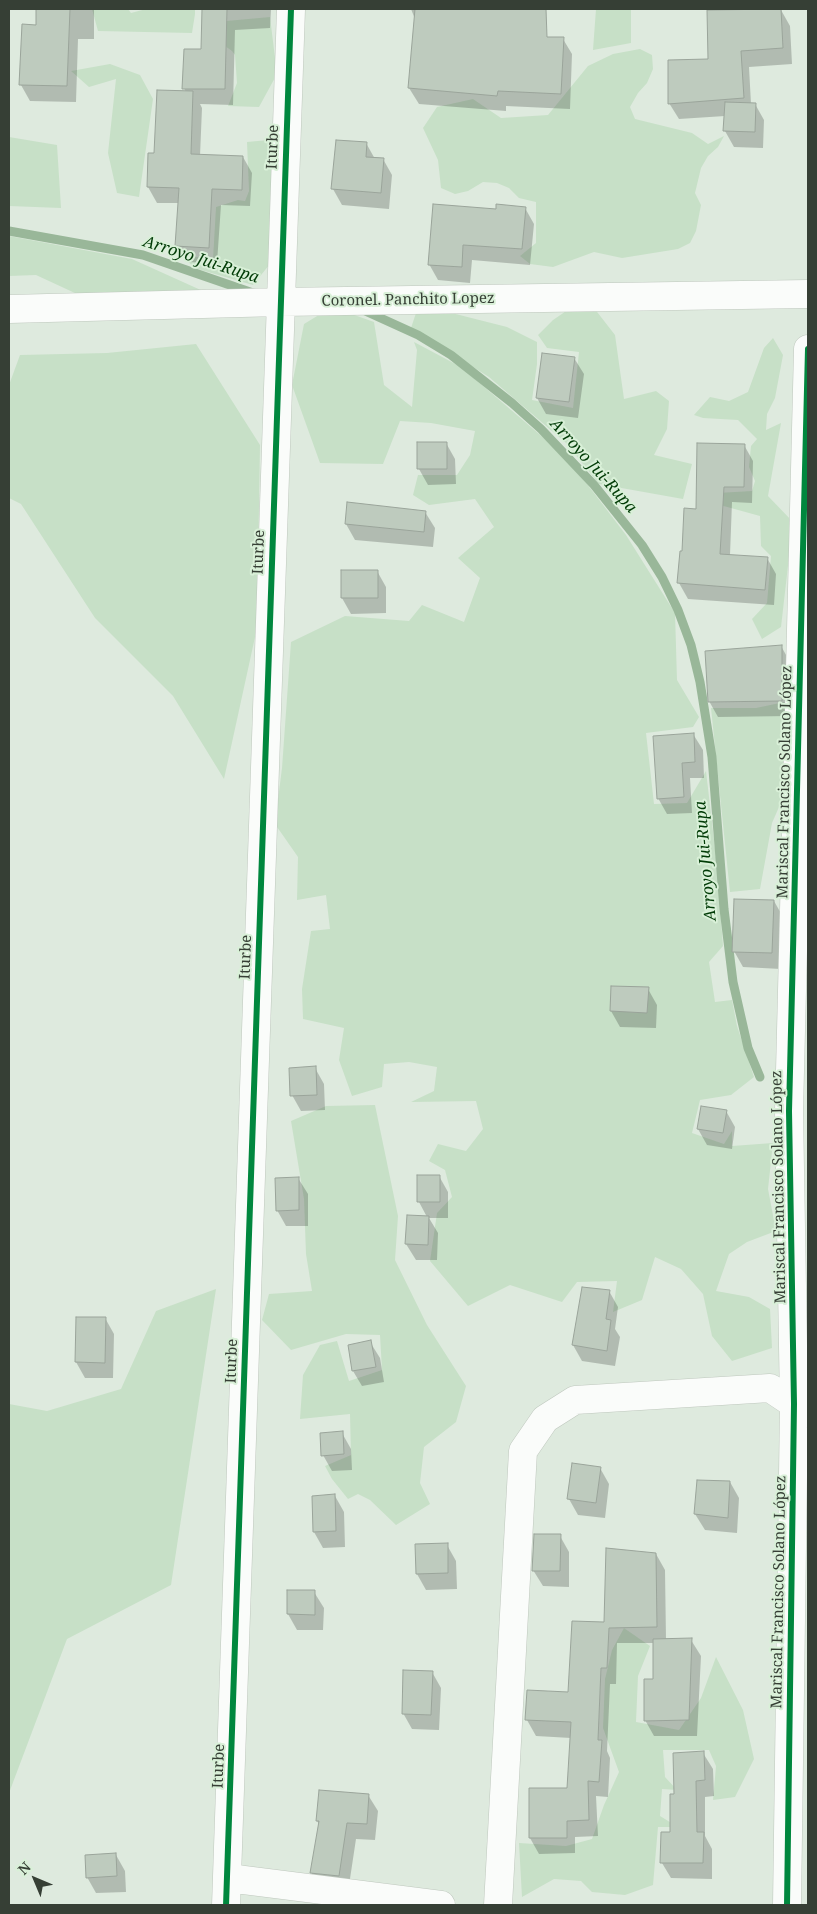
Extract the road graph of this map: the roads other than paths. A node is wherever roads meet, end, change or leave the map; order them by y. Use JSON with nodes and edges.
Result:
{"nodes":[{"id":1,"x":291,"y":9,"type":"edge"},
{"id":2,"x":808,"y":294,"type":"edge"},
{"id":3,"x":280,"y":302,"type":"junction"},
{"id":4,"x":9,"y":309,"type":"edge"},
{"id":5,"x":808,"y":349,"type":"edge"},
{"id":6,"x":801,"y":1411,"type":"edge"},
{"id":7,"x":788,"y":1834,"type":"junction"},
{"id":8,"x":808,"y":1854,"type":"edge"},
{"id":9,"x":228,"y":1878,"type":"junction"},
{"id":10,"x":226,"y":1905,"type":"edge"},
{"id":11,"x":441,"y":1905,"type":"edge"},
{"id":12,"x":498,"y":1905,"type":"edge"},
{"id":13,"x":787,"y":1905,"type":"edge"}],
"edges":[{"from":1,"to":3,"type":"street","name":"Iturbe"},
{"from":2,"to":3,"type":"street","name":"Coronel. Panchito Lopez"},
{"from":3,"to":4,"type":"street","name":"Coronel. Panchito Lopez"},
{"from":3,"to":9,"type":"street","name":"Iturbe"},
{"from":5,"to":6,"type":"street","name":"Mariscal Francisco Solano López"},
{"from":6,"to":7,"type":"street","name":"Mariscal Francisco Solano López"},
{"from":6,"to":12,"type":"street"},
{"from":7,"to":8,"type":"street"},
{"from":7,"to":13,"type":"street","name":"Mariscal Francisco Solano López"},
{"from":9,"to":10,"type":"street","name":"Iturbe"},
{"from":9,"to":11,"type":"street"}]}
